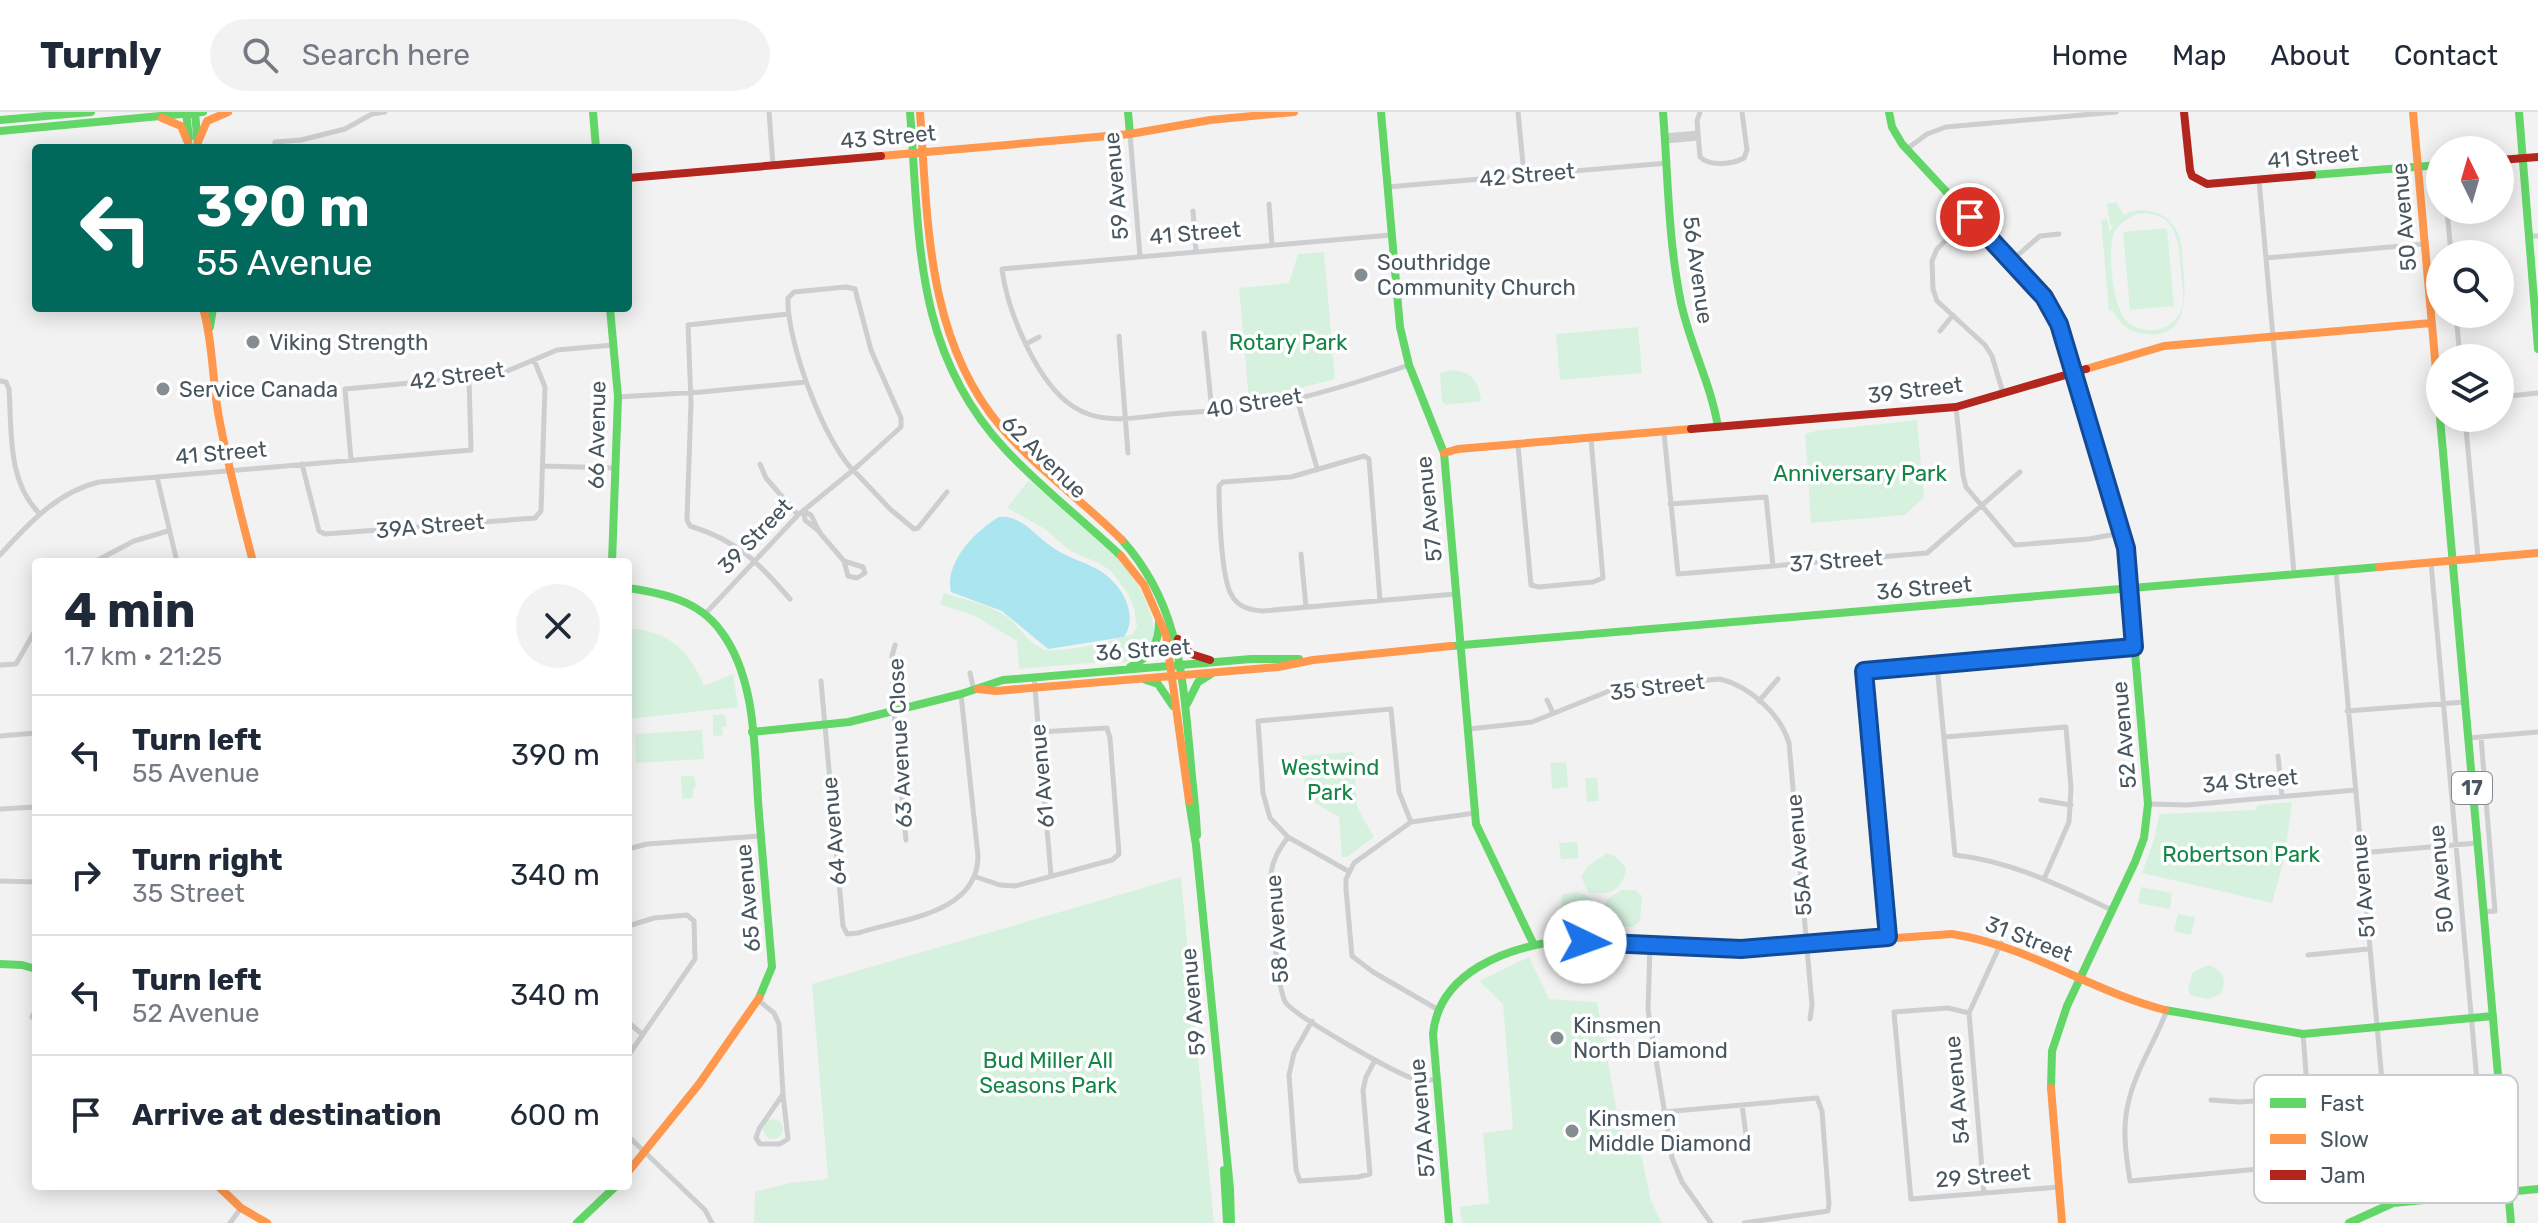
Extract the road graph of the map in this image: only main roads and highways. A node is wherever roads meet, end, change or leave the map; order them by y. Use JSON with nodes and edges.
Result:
{"nodes":[{"id":1,"x":91,"y":112,"type":"edge"},
{"id":2,"x":191,"y":112,"type":"edge"},
{"id":3,"x":203,"y":112,"type":"edge"},
{"id":4,"x":228,"y":112,"type":"edge"},
{"id":5,"x":593,"y":112,"type":"edge"},
{"id":6,"x":910,"y":112,"type":"edge"},
{"id":7,"x":920,"y":112,"type":"edge"},
{"id":8,"x":1128,"y":112,"type":"edge"},
{"id":9,"x":1294,"y":112,"type":"edge"},
{"id":10,"x":1381,"y":112,"type":"edge"},
{"id":11,"x":1663,"y":112,"type":"edge"},
{"id":12,"x":1889,"y":112,"type":"edge"},
{"id":13,"x":2184,"y":112,"type":"edge"},
{"id":14,"x":2413,"y":112,"type":"edge"},
{"id":15,"x":2519,"y":112,"type":"edge"},
{"id":16,"x":154,"y":116,"type":"junction"},
{"id":17,"x":0,"y":120,"type":"edge"},
{"id":18,"x":0,"y":131,"type":"edge"},
{"id":19,"x":1130,"y":134,"type":"junction"},
{"id":20,"x":193,"y":144,"type":"edge"},
{"id":21,"x":194,"y":144,"type":"edge"},
{"id":22,"x":195,"y":144,"type":"edge"},
{"id":23,"x":596,"y":144,"type":"edge"},
{"id":24,"x":918,"y":153,"type":"junction"},
{"id":25,"x":2538,"y":157,"type":"edge"},
{"id":26,"x":2523,"y":158,"type":"junction"},
{"id":27,"x":2514,"y":159,"type":"edge"},
{"id":28,"x":2426,"y":166,"type":"edge"},
{"id":29,"x":2418,"y":167,"type":"junction"},
{"id":30,"x":632,"y":178,"type":"edge"},
{"id":31,"x":2533,"y":236,"type":"edge"},
{"id":32,"x":2426,"y":267,"type":"edge"},
{"id":33,"x":204,"y":312,"type":"edge"},
{"id":34,"x":212,"y":312,"type":"edge"},
{"id":35,"x":610,"y":312,"type":"edge"},
{"id":36,"x":2536,"y":314,"type":"edge"},
{"id":37,"x":2426,"y":323,"type":"edge"},
{"id":38,"x":209,"y":329,"type":"junction"},
{"id":39,"x":2538,"y":349,"type":"edge"},
{"id":40,"x":2074,"y":372,"type":"junction"},
{"id":41,"x":1718,"y":427,"type":"junction"},
{"id":42,"x":2441,"y":432,"type":"edge"},
{"id":43,"x":1444,"y":453,"type":"junction"},
{"id":44,"x":2538,"y":553,"type":"edge"},
{"id":45,"x":252,"y":558,"type":"edge"},
{"id":46,"x":612,"y":558,"type":"edge"},
{"id":47,"x":2453,"y":560,"type":"junction"},
{"id":48,"x":2129,"y":587,"type":"junction"},
{"id":49,"x":632,"y":589,"type":"edge"},
{"id":50,"x":1158,"y":615,"type":"junction"},
{"id":51,"x":1176,"y":636,"type":"junction"},
{"id":52,"x":1460,"y":645,"type":"junction"},
{"id":53,"x":1313,"y":660,"type":"junction"},
{"id":54,"x":1224,"y":662,"type":"junction"},
{"id":55,"x":1177,"y":670,"type":"junction"},
{"id":56,"x":1113,"y":671,"type":"junction"},
{"id":57,"x":1216,"y":672,"type":"junction"},
{"id":58,"x":1132,"y":679,"type":"junction"},
{"id":59,"x":1034,"y":682,"type":"junction"},
{"id":60,"x":1185,"y":708,"type":"junction"},
{"id":61,"x":1175,"y":712,"type":"junction"},
{"id":62,"x":752,"y":732,"type":"junction"},
{"id":63,"x":1196,"y":845,"type":"junction"},
{"id":64,"x":1533,"y":943,"type":"junction"},
{"id":65,"x":0,"y":964,"type":"edge"},
{"id":66,"x":32,"y":968,"type":"edge"},
{"id":67,"x":2081,"y":979,"type":"junction"},
{"id":68,"x":1437,"y":1009,"type":"joint"},
{"id":69,"x":2493,"y":1016,"type":"junction"},
{"id":70,"x":2498,"y":1075,"type":"edge"},
{"id":71,"x":632,"y":1167,"type":"edge"},
{"id":72,"x":2538,"y":1189,"type":"edge"},
{"id":73,"x":222,"y":1190,"type":"edge"},
{"id":74,"x":612,"y":1190,"type":"edge"},
{"id":75,"x":2518,"y":1191,"type":"edge"},
{"id":76,"x":2393,"y":1203,"type":"edge"},
{"id":77,"x":2510,"y":1203,"type":"edge"},
{"id":78,"x":267,"y":1223,"type":"edge"},
{"id":79,"x":577,"y":1223,"type":"edge"},
{"id":80,"x":1229,"y":1223,"type":"edge"},
{"id":81,"x":1449,"y":1223,"type":"edge"},
{"id":82,"x":2062,"y":1223,"type":"edge"},
{"id":83,"x":2349,"y":1223,"type":"edge"},
{"id":84,"x":2511,"y":1223,"type":"edge"}],
"edges":[{"from":1,"to":17,"type":"main road"},
{"from":2,"to":3,"type":"main road"},
{"from":2,"to":16,"type":"main road"},
{"from":2,"to":21,"type":"main road"},
{"from":4,"to":22,"type":"main road"},
{"from":5,"to":23,"type":"main road"},
{"from":6,"to":24,"type":"main road","name":"62 Avenue"},
{"from":7,"to":24,"type":"main road","name":"62 Avenue"},
{"from":8,"to":19,"type":"main road","name":"59 Avenue"},
{"from":9,"to":19,"type":"main road","name":"43 Street"},
{"from":10,"to":43,"type":"main road","name":"57 Avenue"},
{"from":11,"to":41,"type":"main road","name":"56 Avenue"},
{"from":12,"to":40,"type":"main road","name":"52 Avenue"},
{"from":13,"to":29,"type":"main road","name":"41 Street"},
{"from":14,"to":29,"type":"main road","name":"50 Avenue","number":"17"},
{"from":15,"to":26,"type":"main road"},
{"from":16,"to":18,"type":"main road"},
{"from":16,"to":20,"type":"main road"},
{"from":19,"to":24,"type":"main road","name":"43 Street"},
{"from":24,"to":30,"type":"main road","name":"43 Street"},
{"from":24,"to":50,"type":"main road","name":"62 Avenue"},
{"from":24,"to":51,"type":"main road","name":"62 Avenue"},
{"from":25,"to":26,"type":"main road"},
{"from":26,"to":27,"type":"main road"},
{"from":26,"to":31,"type":"main road"},
{"from":28,"to":29,"type":"main road","name":"41 Street"},
{"from":29,"to":32,"type":"main road","name":"50 Avenue","number":"17"},
{"from":31,"to":36,"type":"main road"},
{"from":33,"to":38,"type":"main road"},
{"from":34,"to":38,"type":"main road"},
{"from":35,"to":46,"type":"main road","name":"66 Avenue"},
{"from":36,"to":39,"type":"main road"},
{"from":37,"to":40,"type":"main road","name":"39 Street"},
{"from":38,"to":45,"type":"main road"},
{"from":40,"to":41,"type":"main road","name":"39 Street"},
{"from":40,"to":48,"type":"main road","name":"52 Avenue"},
{"from":41,"to":43,"type":"main road","name":"39 Street"},
{"from":42,"to":47,"type":"main road","name":"50 Avenue","number":"17"},
{"from":43,"to":52,"type":"main road","name":"57 Avenue"},
{"from":44,"to":47,"type":"main road","name":"36 Street"},
{"from":47,"to":48,"type":"main road","name":"36 Street"},
{"from":47,"to":69,"type":"main road","name":"50 Avenue","number":"17"},
{"from":48,"to":52,"type":"main road","name":"36 Street"},
{"from":48,"to":67,"type":"main road","name":"52 Avenue"},
{"from":49,"to":62,"type":"main road","name":"65 Avenue"},
{"from":50,"to":55,"type":"main road","name":"62 Avenue"},
{"from":50,"to":56,"type":"main road"},
{"from":51,"to":54,"type":"main road"},
{"from":51,"to":55,"type":"main road","name":"62 Avenue"},
{"from":52,"to":53,"type":"main road","name":"36 Street"},
{"from":52,"to":64,"type":"main road","name":"57 Avenue"},
{"from":53,"to":54,"type":"main road","name":"36 Street"},
{"from":53,"to":57,"type":"main road","name":"36 Street"},
{"from":54,"to":55,"type":"main road","name":"36 Street"},
{"from":55,"to":56,"type":"main road","name":"36 Street"},
{"from":55,"to":57,"type":"main road","name":"36 Street"},
{"from":55,"to":58,"type":"main road","name":"36 Street"},
{"from":55,"to":60,"type":"main road","name":"59 Avenue"},
{"from":55,"to":61,"type":"main road","name":"59 Avenue"},
{"from":56,"to":59,"type":"main road","name":"36 Street"},
{"from":57,"to":60,"type":"main road"},
{"from":58,"to":59,"type":"main road","name":"36 Street"},
{"from":58,"to":61,"type":"main road"},
{"from":59,"to":62,"type":"main road","name":"36 Street"},
{"from":60,"to":63,"type":"main road","name":"59 Avenue"},
{"from":61,"to":63,"type":"main road","name":"59 Avenue"},
{"from":62,"to":71,"type":"main road","name":"65 Avenue"},
{"from":63,"to":80,"type":"main road","name":"59 Avenue"},
{"from":64,"to":67,"type":"main road","name":"31 Street"},
{"from":64,"to":68,"type":"main road","name":"31 Street"},
{"from":65,"to":66,"type":"main road"},
{"from":67,"to":69,"type":"main road","name":"31 Street"},
{"from":67,"to":82,"type":"main road","name":"52 Avenue"},
{"from":68,"to":81,"type":"main road","name":"57A Avenue"},
{"from":69,"to":70,"type":"main road","name":"50 Avenue","number":"17"},
{"from":72,"to":75,"type":"main road"},
{"from":73,"to":78,"type":"main road"},
{"from":74,"to":79,"type":"main road"},
{"from":76,"to":83,"type":"main road"},
{"from":77,"to":84,"type":"main road","name":"50 Avenue","number":"17"}]}
